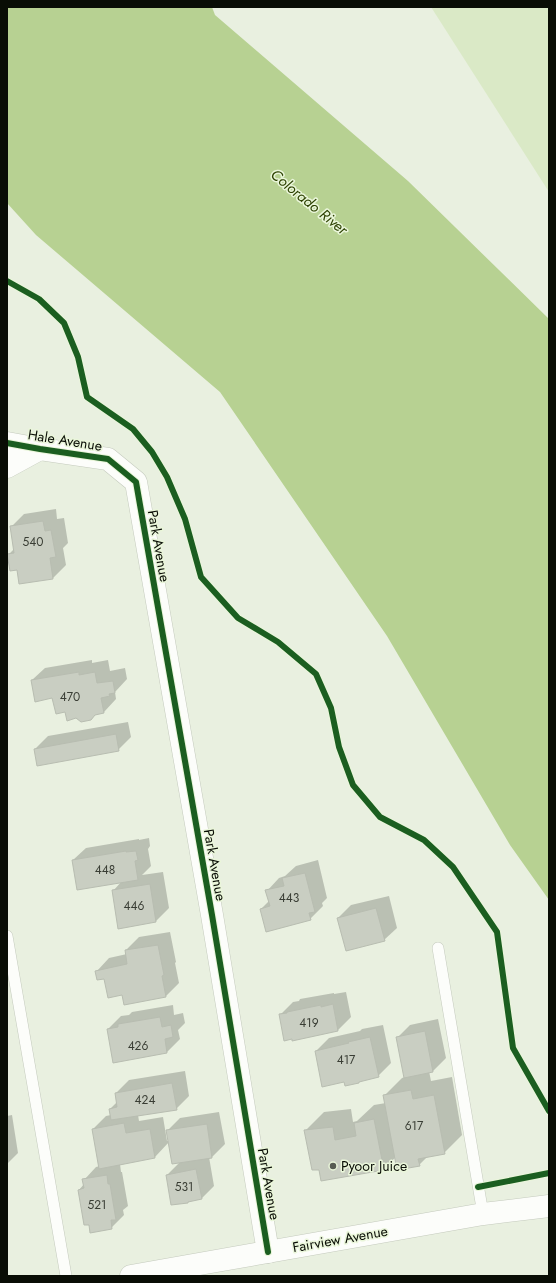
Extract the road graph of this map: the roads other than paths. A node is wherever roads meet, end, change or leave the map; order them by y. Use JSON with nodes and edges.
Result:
{"nodes":[{"id":1,"x":7,"y":443,"type":"edge"},
{"id":2,"x":40,"y":449,"type":"junction"},
{"id":3,"x":7,"y":467,"type":"edge"},
{"id":4,"x":136,"y":482,"type":"joint"},
{"id":5,"x":7,"y":936,"type":"edge"},
{"id":6,"x":438,"y":948,"type":"dead end"},
{"id":7,"x":549,"y":1206,"type":"edge"},
{"id":8,"x":483,"y":1214,"type":"junction"},
{"id":9,"x":268,"y":1252,"type":"junction"},
{"id":10,"x":66,"y":1276,"type":"edge"},
{"id":11,"x":131,"y":1276,"type":"edge"}],
"edges":[{"from":1,"to":2,"type":"street","name":"Hale Avenue"},
{"from":2,"to":3,"type":"street","name":"Hale Avenue"},
{"from":2,"to":4,"type":"street","name":"Hale Avenue"},
{"from":4,"to":9,"type":"street","name":"Park Avenue"},
{"from":5,"to":10,"type":"lane"},
{"from":6,"to":8,"type":"lane"},
{"from":7,"to":8,"type":"street","name":"Fairview Avenue"},
{"from":8,"to":9,"type":"street","name":"Fairview Avenue"},
{"from":9,"to":11,"type":"street","name":"Fairview Avenue"}]}
